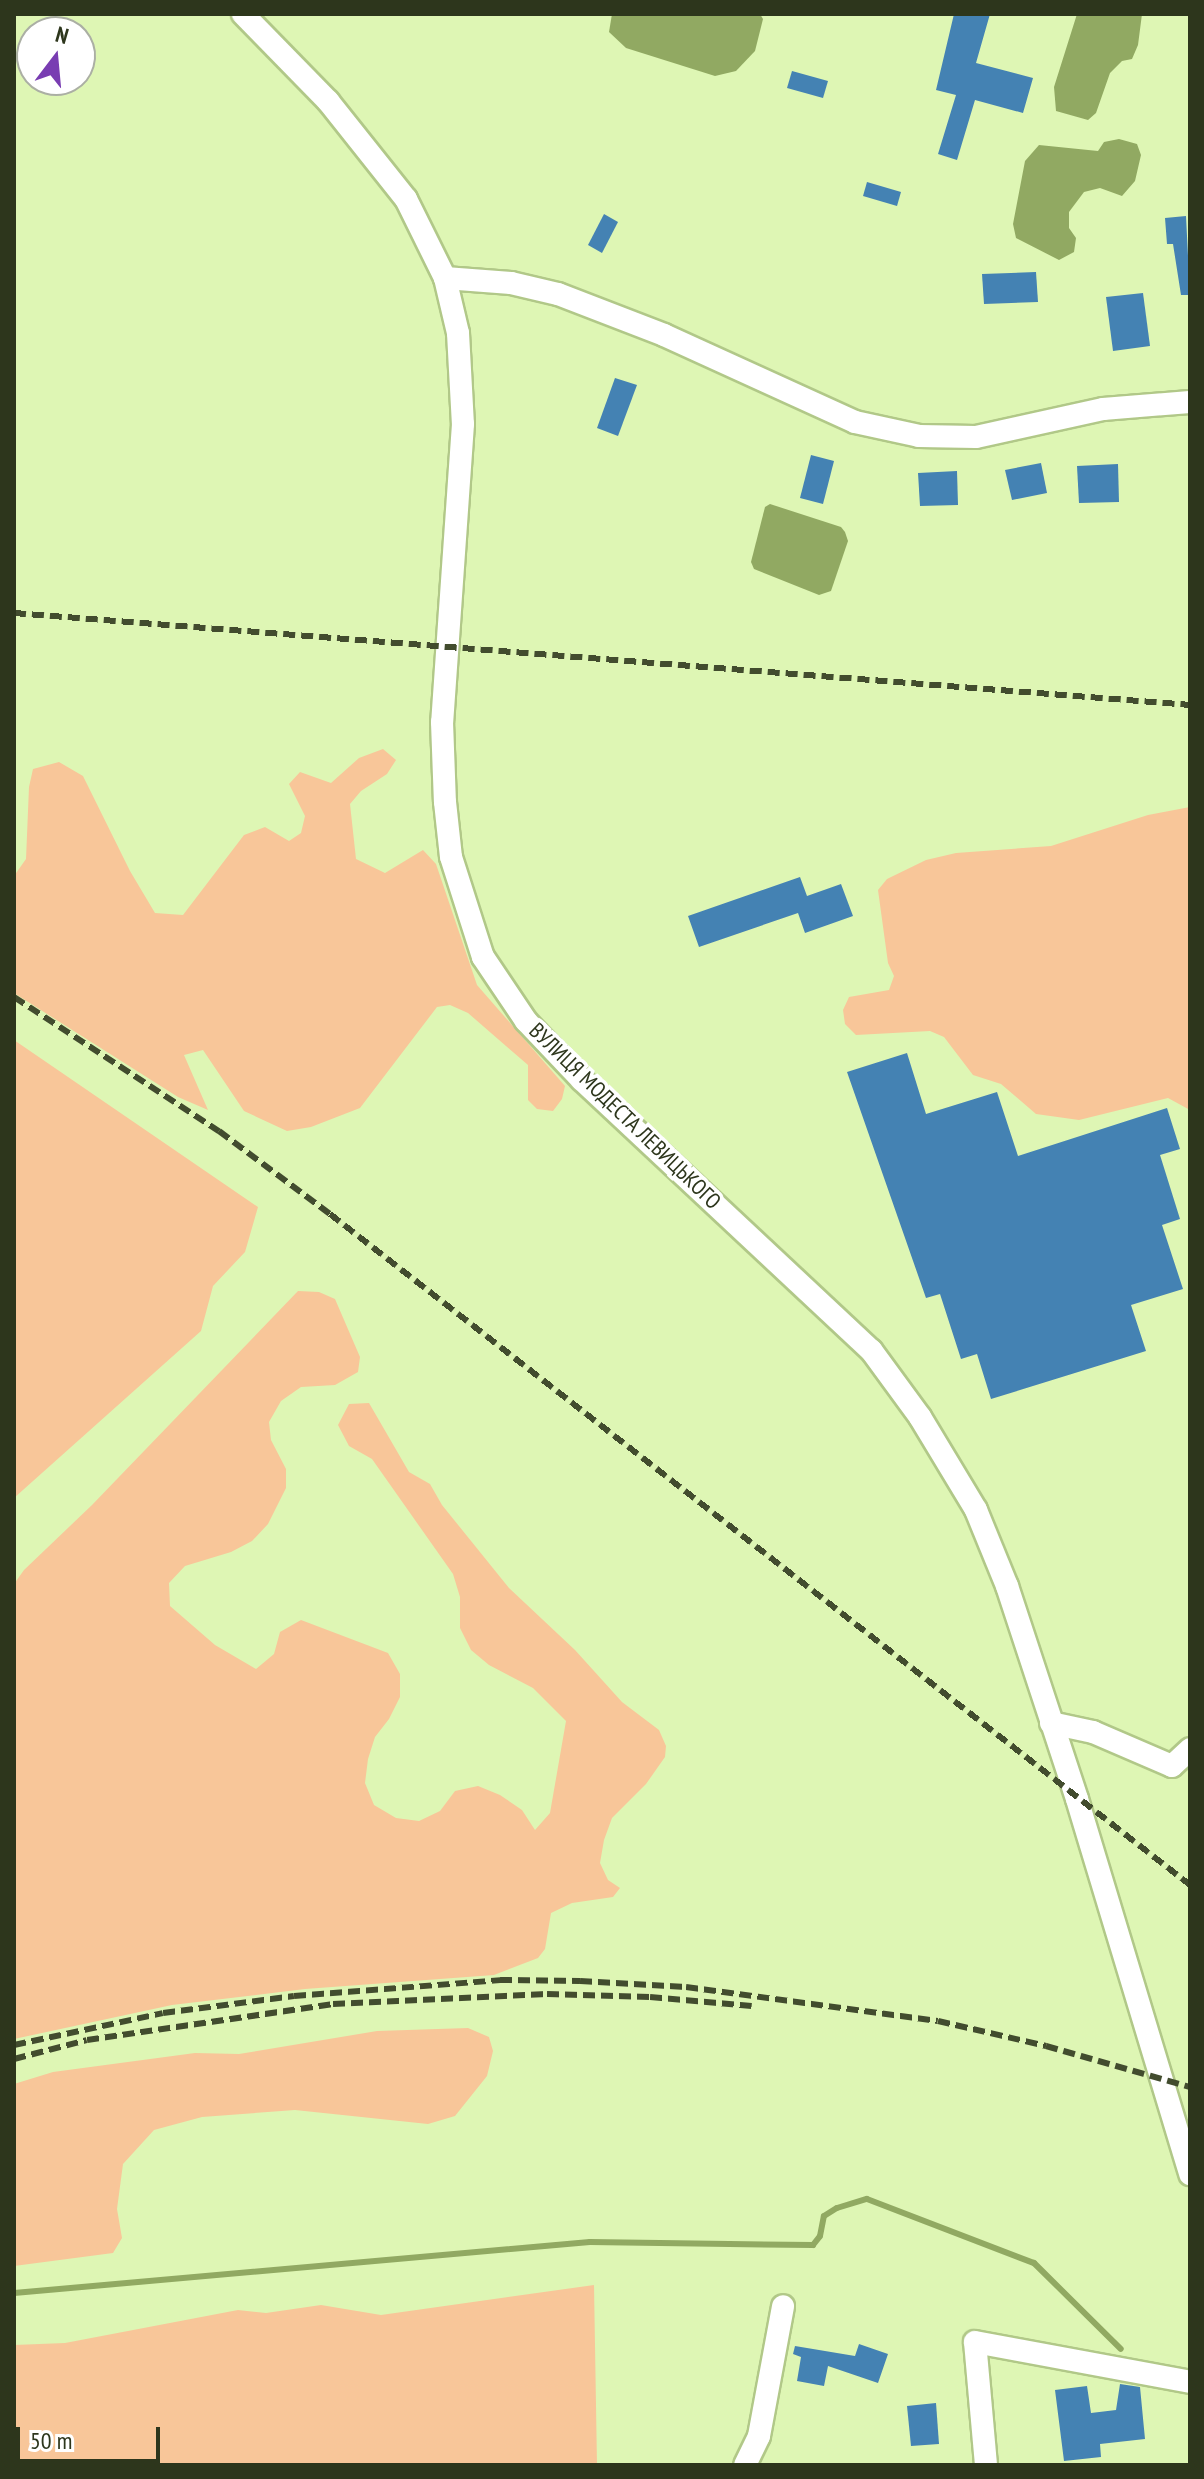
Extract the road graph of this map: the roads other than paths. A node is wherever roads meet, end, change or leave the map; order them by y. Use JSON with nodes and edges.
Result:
{"nodes":[{"id":1,"x":243,"y":14,"type":"edge"},
{"id":2,"x":445,"y":278,"type":"junction"},
{"id":3,"x":1190,"y":402,"type":"edge"},
{"id":4,"x":1051,"y":1723,"type":"junction"},
{"id":5,"x":1190,"y":1749,"type":"edge"},
{"id":6,"x":1190,"y":2174,"type":"edge"},
{"id":7,"x":783,"y":2306,"type":"dead end"},
{"id":8,"x":1190,"y":2382,"type":"edge"},
{"id":9,"x":745,"y":2465,"type":"edge"},
{"id":10,"x":986,"y":2465,"type":"edge"}],
"edges":[{"from":1,"to":2,"type":"street","name":"ВУЛИЦЯ МОДЕСТА ЛЕВИЦЬКОГО"},
{"from":2,"to":3,"type":"street"},
{"from":2,"to":4,"type":"street","name":"ВУЛИЦЯ МОДЕСТА ЛЕВИЦЬКОГО"},
{"from":4,"to":5,"type":"street"},
{"from":4,"to":6,"type":"street","name":"ВУЛИЦЯ МОДЕСТА ЛЕВИЦЬКОГО"},
{"from":7,"to":9,"type":"street"},
{"from":8,"to":10,"type":"street"}]}
